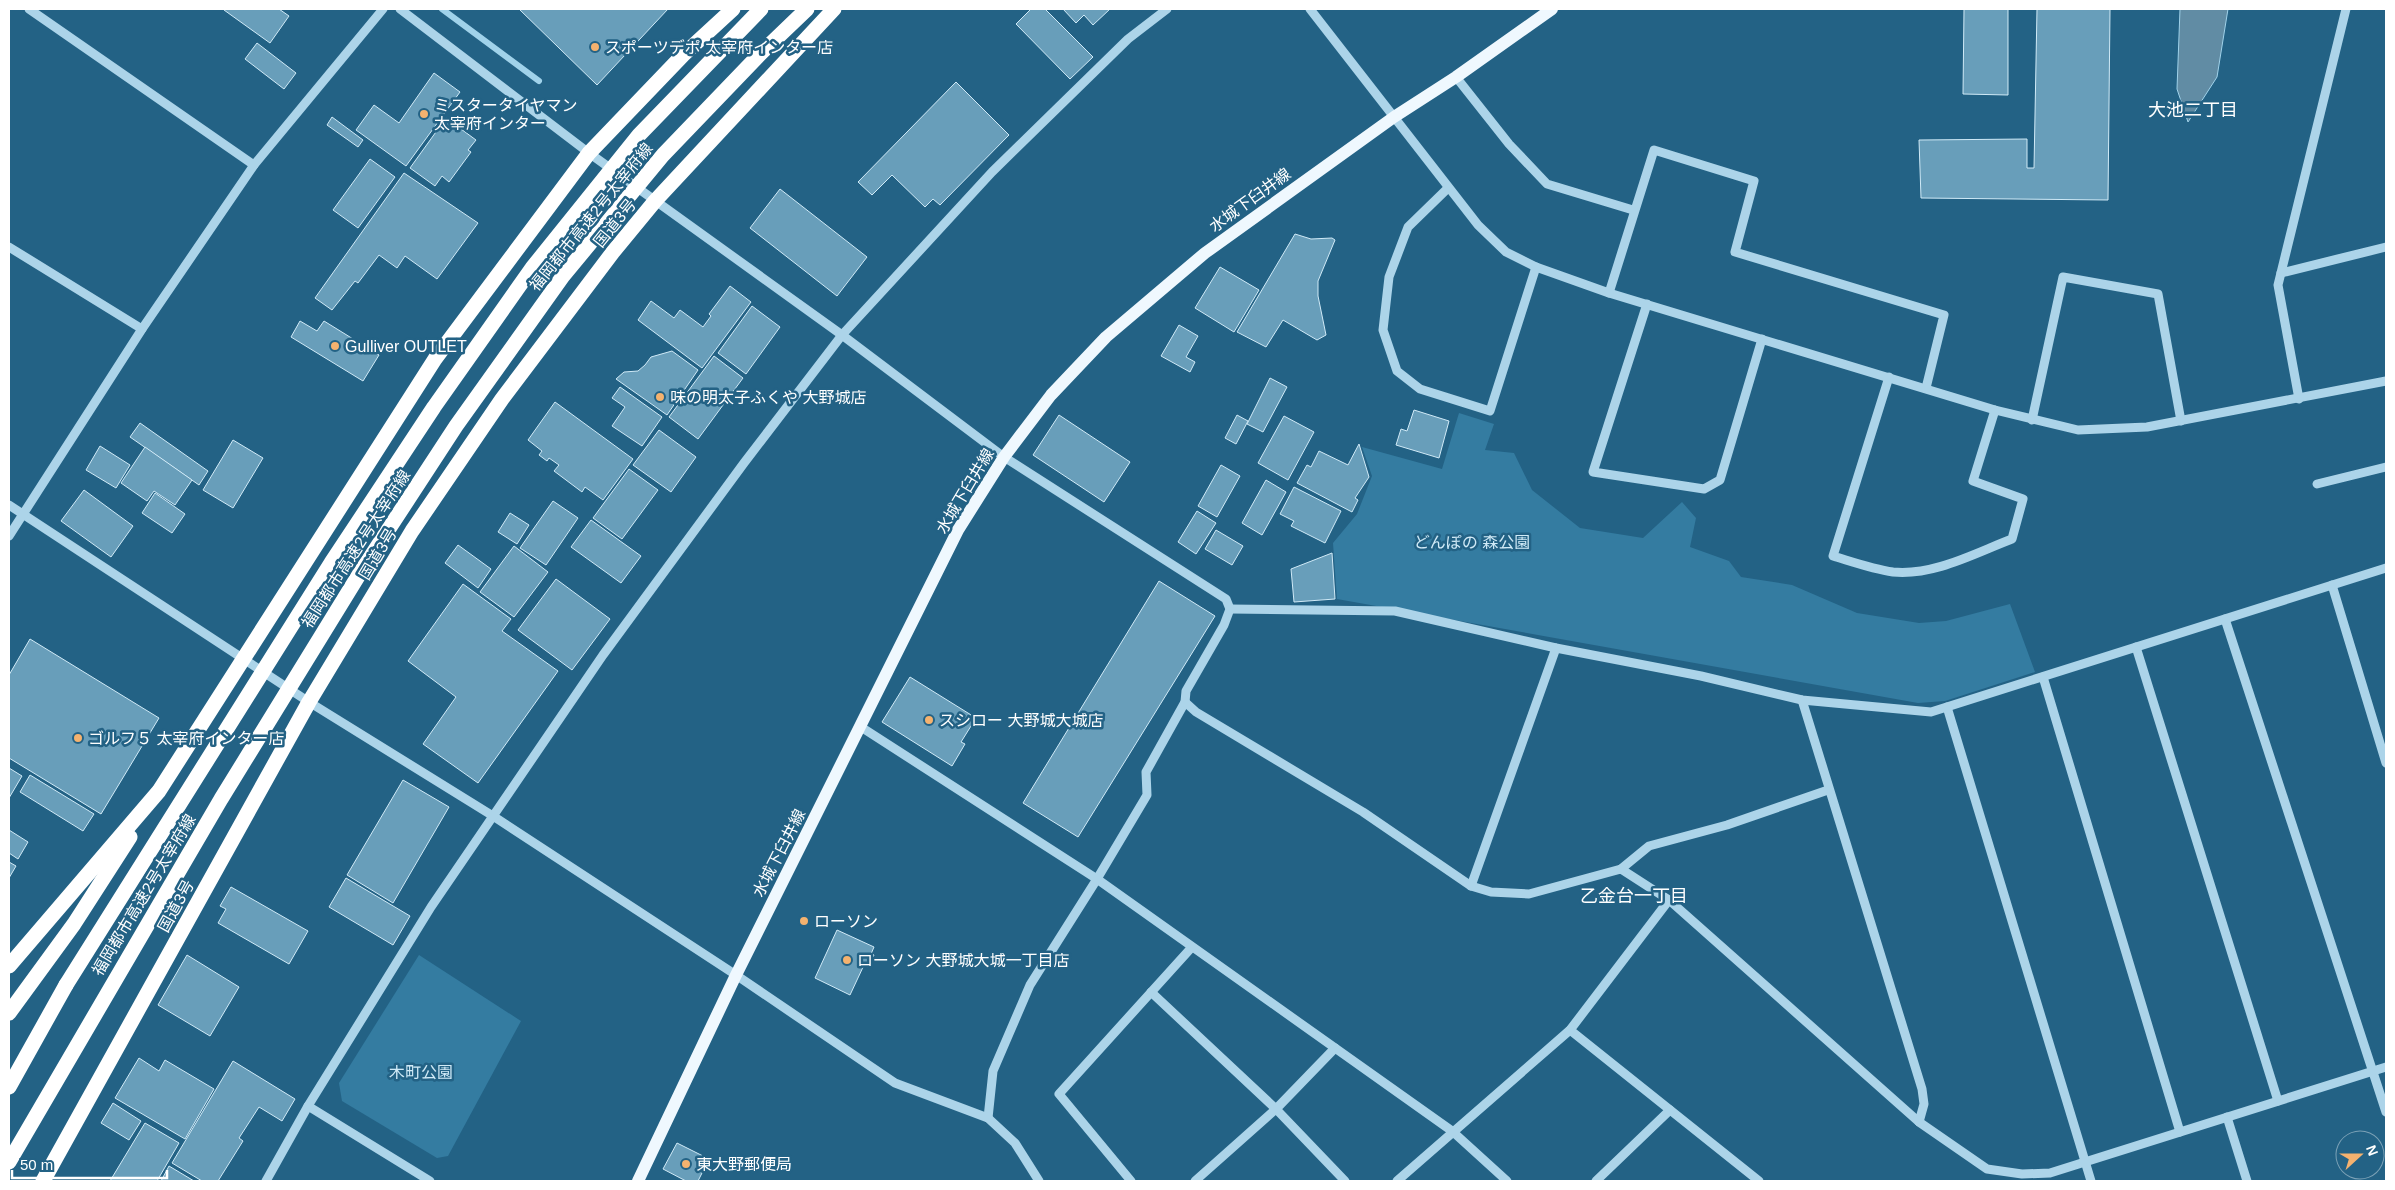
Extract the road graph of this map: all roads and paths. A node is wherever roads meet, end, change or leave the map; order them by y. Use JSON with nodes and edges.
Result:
{"nodes":[{"id":1,"x":29,"y":9,"type":"edge"},
{"id":2,"x":383,"y":9,"type":"edge"},
{"id":3,"x":400,"y":9,"type":"edge"},
{"id":4,"x":733,"y":9,"type":"edge"},
{"id":5,"x":761,"y":9,"type":"edge"},
{"id":6,"x":807,"y":9,"type":"edge"},
{"id":7,"x":834,"y":9,"type":"edge"},
{"id":8,"x":1167,"y":9,"type":"edge"},
{"id":9,"x":1310,"y":9,"type":"edge"},
{"id":10,"x":1552,"y":9,"type":"edge"},
{"id":11,"x":2346,"y":9,"type":"edge"},
{"id":12,"x":1456,"y":77,"type":"junction"},
{"id":13,"x":1394,"y":118,"type":"junction"},
{"id":14,"x":589,"y":153,"type":"junction"},
{"id":15,"x":254,"y":165,"type":"junction"},
{"id":16,"x":1447,"y":189,"type":"junction"},
{"id":17,"x":655,"y":201,"type":"junction"},
{"id":18,"x":1633,"y":210,"type":"junction"},
{"id":19,"x":9,"y":246,"type":"edge"},
{"id":20,"x":2386,"y":247,"type":"edge"},
{"id":21,"x":1536,"y":267,"type":"junction"},
{"id":22,"x":2281,"y":273,"type":"junction"},
{"id":23,"x":1609,"y":292,"type":"junction"},
{"id":24,"x":1647,"y":304,"type":"junction"},
{"id":25,"x":142,"y":329,"type":"junction"},
{"id":26,"x":842,"y":335,"type":"junction"},
{"id":27,"x":1762,"y":339,"type":"junction"},
{"id":28,"x":1889,"y":377,"type":"junction"},
{"id":29,"x":2386,"y":381,"type":"edge"},
{"id":30,"x":1926,"y":388,"type":"junction"},
{"id":31,"x":2299,"y":399,"type":"junction"},
{"id":32,"x":1995,"y":410,"type":"junction"},
{"id":33,"x":2032,"y":420,"type":"junction"},
{"id":34,"x":2181,"y":421,"type":"junction"},
{"id":35,"x":1004,"y":457,"type":"junction"},
{"id":36,"x":2386,"y":467,"type":"edge"},
{"id":37,"x":2317,"y":484,"type":"dead end"},
{"id":38,"x":9,"y":505,"type":"edge"},
{"id":39,"x":24,"y":513,"type":"junction"},
{"id":40,"x":9,"y":536,"type":"edge"},
{"id":41,"x":2386,"y":568,"type":"edge"},
{"id":42,"x":2332,"y":585,"type":"junction"},
{"id":43,"x":1230,"y":609,"type":"junction"},
{"id":44,"x":2225,"y":619,"type":"junction"},
{"id":45,"x":2136,"y":647,"type":"junction"},
{"id":46,"x":1556,"y":648,"type":"junction"},
{"id":47,"x":243,"y":659,"type":"junction"},
{"id":48,"x":2043,"y":677,"type":"junction"},
{"id":49,"x":1802,"y":700,"type":"junction"},
{"id":50,"x":309,"y":702,"type":"junction"},
{"id":51,"x":1185,"y":702,"type":"junction"},
{"id":52,"x":1947,"y":707,"type":"junction"},
{"id":53,"x":860,"y":727,"type":"junction"},
{"id":54,"x":2386,"y":763,"type":"edge"},
{"id":55,"x":1828,"y":790,"type":"junction"},
{"id":56,"x":159,"y":791,"type":"junction"},
{"id":57,"x":493,"y":816,"type":"junction"},
{"id":58,"x":1622,"y":868,"type":"junction"},
{"id":59,"x":1097,"y":879,"type":"junction"},
{"id":60,"x":1471,"y":886,"type":"junction"},
{"id":61,"x":1669,"y":900,"type":"junction"},
{"id":62,"x":1192,"y":947,"type":"junction"},
{"id":63,"x":9,"y":966,"type":"edge"},
{"id":64,"x":736,"y":975,"type":"junction"},
{"id":65,"x":66,"y":985,"type":"junction"},
{"id":66,"x":1151,"y":992,"type":"junction"},
{"id":67,"x":9,"y":1012,"type":"edge"},
{"id":68,"x":1570,"y":1030,"type":"junction"},
{"id":69,"x":1335,"y":1048,"type":"junction"},
{"id":70,"x":2386,"y":1067,"type":"edge"},
{"id":71,"x":2373,"y":1071,"type":"junction"},
{"id":72,"x":9,"y":1078,"type":"edge"},
{"id":73,"x":9,"y":1087,"type":"edge"},
{"id":74,"x":2278,"y":1101,"type":"junction"},
{"id":75,"x":308,"y":1106,"type":"junction"},
{"id":76,"x":1276,"y":1109,"type":"junction"},
{"id":77,"x":1670,"y":1110,"type":"junction"},
{"id":78,"x":2386,"y":1112,"type":"edge"},
{"id":79,"x":2227,"y":1117,"type":"junction"},
{"id":80,"x":988,"y":1118,"type":"junction"},
{"id":81,"x":1920,"y":1122,"type":"junction"},
{"id":82,"x":1452,"y":1131,"type":"junction"},
{"id":83,"x":2180,"y":1132,"type":"junction"},
{"id":84,"x":9,"y":1162,"type":"edge"},
{"id":85,"x":2085,"y":1162,"type":"junction"},
{"id":86,"x":43,"y":1181,"type":"edge"},
{"id":87,"x":266,"y":1181,"type":"edge"},
{"id":88,"x":430,"y":1181,"type":"edge"},
{"id":89,"x":638,"y":1181,"type":"edge"},
{"id":90,"x":1039,"y":1181,"type":"edge"},
{"id":91,"x":1131,"y":1181,"type":"edge"},
{"id":92,"x":1195,"y":1181,"type":"edge"},
{"id":93,"x":1345,"y":1181,"type":"edge"},
{"id":94,"x":1397,"y":1181,"type":"edge"},
{"id":95,"x":1507,"y":1181,"type":"edge"},
{"id":96,"x":1596,"y":1181,"type":"edge"},
{"id":97,"x":1759,"y":1181,"type":"edge"},
{"id":98,"x":2091,"y":1181,"type":"edge"},
{"id":99,"x":2248,"y":1181,"type":"edge"}],
"edges":[{"from":1,"to":15,"type":"street"},
{"from":2,"to":15,"type":"street"},
{"from":3,"to":14,"type":"street"},
{"from":4,"to":14,"type":"highway"},
{"from":5,"to":65,"type":"highway","name":"福岡都市高速2号太宰府線","bridge":true},
{"from":6,"to":84,"type":"highway","name":"福岡都市高速2号太宰府線","bridge":true},
{"from":7,"to":17,"type":"highway","name":"国道3号"},
{"from":8,"to":26,"type":"street"},
{"from":9,"to":13,"type":"street"},
{"from":10,"to":12,"type":"main road","name":"水城下臼井線"},
{"from":11,"to":22,"type":"street"},
{"from":12,"to":13,"type":"main road","name":"水城下臼井線"},
{"from":12,"to":18,"type":"street"},
{"from":13,"to":16,"type":"street"},
{"from":13,"to":35,"type":"main road","name":"水城下臼井線"},
{"from":14,"to":17,"type":"street"},
{"from":14,"to":47,"type":"highway"},
{"from":15,"to":25,"type":"street"},
{"from":16,"to":21,"type":"street"},
{"from":16,"to":21,"type":"street"},
{"from":17,"to":26,"type":"street"},
{"from":17,"to":50,"type":"highway","name":"国道3号"},
{"from":18,"to":23,"type":"street"},
{"from":18,"to":30,"type":"street"},
{"from":19,"to":25,"type":"street"},
{"from":20,"to":22,"type":"street"},
{"from":21,"to":23,"type":"street"},
{"from":22,"to":31,"type":"street"},
{"from":23,"to":24,"type":"street"},
{"from":24,"to":27,"type":"street"},
{"from":24,"to":27,"type":"street"},
{"from":25,"to":39,"type":"street"},
{"from":26,"to":35,"type":"street"},
{"from":26,"to":57,"type":"street"},
{"from":27,"to":28,"type":"street"},
{"from":28,"to":30,"type":"street"},
{"from":28,"to":32,"type":"street"},
{"from":29,"to":31,"type":"street"},
{"from":30,"to":32,"type":"street"},
{"from":31,"to":34,"type":"street"},
{"from":32,"to":33,"type":"street"},
{"from":33,"to":34,"type":"street"},
{"from":33,"to":34,"type":"street"},
{"from":35,"to":43,"type":"street"},
{"from":35,"to":53,"type":"main road","name":"水城下臼井線"},
{"from":36,"to":37,"type":"street"},
{"from":38,"to":39,"type":"street"},
{"from":39,"to":40,"type":"street"},
{"from":39,"to":47,"type":"street"},
{"from":41,"to":42,"type":"street"},
{"from":42,"to":44,"type":"street"},
{"from":42,"to":54,"type":"street"},
{"from":43,"to":46,"type":"street"},
{"from":43,"to":51,"type":"street"},
{"from":44,"to":45,"type":"street"},
{"from":44,"to":71,"type":"street"},
{"from":45,"to":48,"type":"street"},
{"from":45,"to":74,"type":"street"},
{"from":46,"to":49,"type":"street"},
{"from":46,"to":60,"type":"street"},
{"from":47,"to":50,"type":"street"},
{"from":47,"to":56,"type":"highway"},
{"from":48,"to":52,"type":"street"},
{"from":48,"to":83,"type":"street"},
{"from":49,"to":52,"type":"street"},
{"from":49,"to":55,"type":"street"},
{"from":50,"to":57,"type":"street"},
{"from":50,"to":86,"type":"highway","name":"国道3号"},
{"from":51,"to":59,"type":"street"},
{"from":51,"to":60,"type":"street"},
{"from":52,"to":85,"type":"street"},
{"from":53,"to":59,"type":"street"},
{"from":53,"to":64,"type":"main road","name":"水城下臼井線"},
{"from":55,"to":58,"type":"street"},
{"from":55,"to":81,"type":"street"},
{"from":56,"to":63,"type":"highway"},
{"from":56,"to":67,"type":"highway"},
{"from":57,"to":64,"type":"street"},
{"from":57,"to":75,"type":"street"},
{"from":58,"to":60,"type":"street"},
{"from":58,"to":61,"type":"street"},
{"from":59,"to":62,"type":"street"},
{"from":59,"to":80,"type":"street"},
{"from":61,"to":68,"type":"street"},
{"from":61,"to":81,"type":"street"},
{"from":62,"to":66,"type":"street"},
{"from":62,"to":69,"type":"street"},
{"from":64,"to":80,"type":"street"},
{"from":64,"to":89,"type":"main road","name":"水城下臼井線"},
{"from":65,"to":72,"type":"highway"},
{"from":65,"to":73,"type":"highway"},
{"from":66,"to":76,"type":"street"},
{"from":66,"to":91,"type":"street"},
{"from":68,"to":77,"type":"street"},
{"from":68,"to":82,"type":"street"},
{"from":69,"to":76,"type":"street"},
{"from":69,"to":82,"type":"street"},
{"from":70,"to":71,"type":"street"},
{"from":71,"to":74,"type":"street"},
{"from":71,"to":78,"type":"street"},
{"from":74,"to":79,"type":"street"},
{"from":75,"to":87,"type":"street"},
{"from":75,"to":88,"type":"street"},
{"from":76,"to":92,"type":"street"},
{"from":76,"to":93,"type":"street"},
{"from":77,"to":96,"type":"street"},
{"from":77,"to":97,"type":"street"},
{"from":79,"to":83,"type":"street"},
{"from":79,"to":99,"type":"street"},
{"from":80,"to":90,"type":"street"},
{"from":81,"to":85,"type":"street"},
{"from":82,"to":94,"type":"street"},
{"from":82,"to":95,"type":"street"},
{"from":83,"to":85,"type":"street"},
{"from":85,"to":98,"type":"street"}]}
